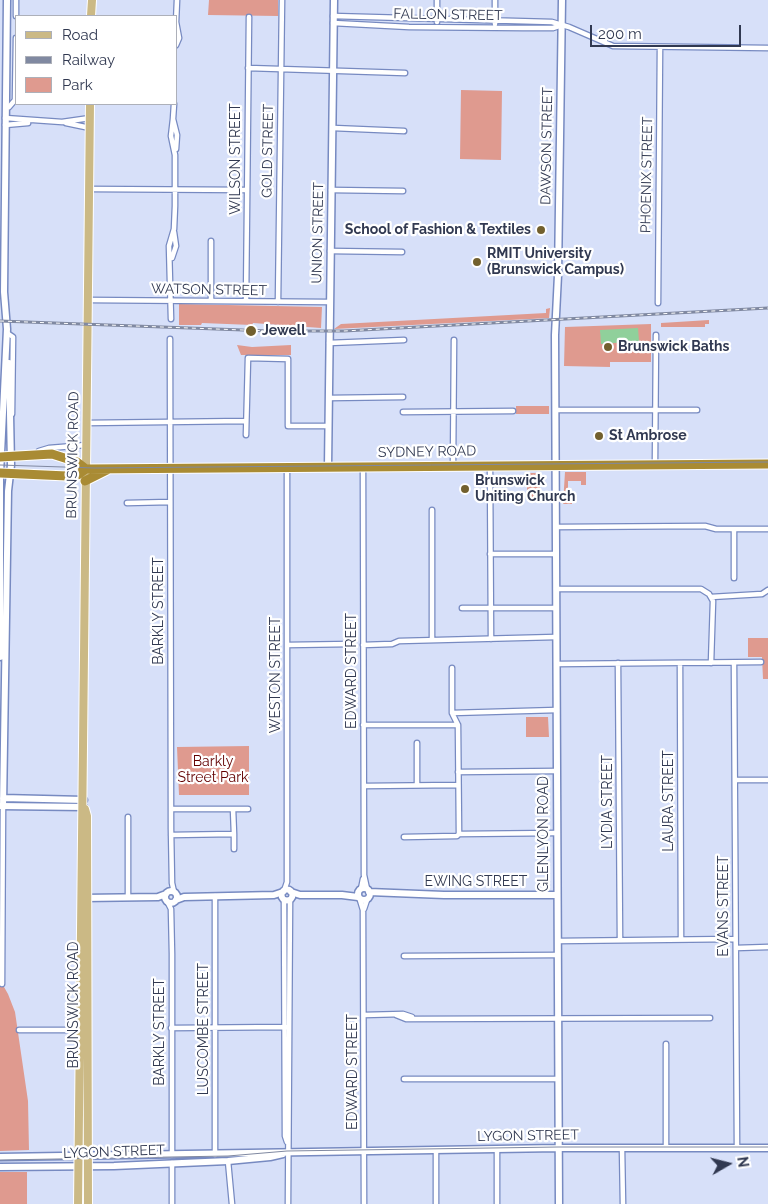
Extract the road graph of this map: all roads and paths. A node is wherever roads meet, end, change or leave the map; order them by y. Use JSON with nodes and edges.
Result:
{"nodes":[{"id":1,"x":7,"y":0,"type":"edge"},
{"id":2,"x":16,"y":0,"type":"edge"},
{"id":3,"x":92,"y":0,"type":"edge"},
{"id":4,"x":177,"y":0,"type":"edge"},
{"id":5,"x":282,"y":0,"type":"edge"},
{"id":6,"x":334,"y":0,"type":"edge"},
{"id":7,"x":437,"y":0,"type":"edge"},
{"id":8,"x":496,"y":0,"type":"edge"},
{"id":9,"x":562,"y":0,"type":"edge"},
{"id":10,"x":16,"y":15,"type":"edge"},
{"id":11,"x":91,"y":15,"type":"edge"},
{"id":12,"x":176,"y":15,"type":"edge"},
{"id":13,"x":249,"y":17,"type":"dead end"},
{"id":14,"x":333,"y":19,"type":"junction"},
{"id":15,"x":437,"y":24,"type":"junction"},
{"id":16,"x":495,"y":25,"type":"junction"},
{"id":17,"x":562,"y":25,"type":"junction"},
{"id":18,"x":660,"y":47,"type":"junction"},
{"id":19,"x":768,"y":48,"type":"edge"},
{"id":20,"x":248,"y":68,"type":"junction"},
{"id":21,"x":280,"y":68,"type":"junction"},
{"id":22,"x":333,"y":69,"type":"junction"},
{"id":23,"x":405,"y":72,"type":"dead end"},
{"id":24,"x":6,"y":76,"type":"junction"},
{"id":25,"x":15,"y":100,"type":"edge"},
{"id":26,"x":90,"y":105,"type":"edge"},
{"id":27,"x":174,"y":105,"type":"edge"},
{"id":28,"x":9,"y":107,"type":"junction"},
{"id":29,"x":90,"y":118,"type":"junction"},
{"id":30,"x":7,"y":122,"type":"junction"},
{"id":31,"x":62,"y":122,"type":"junction"},
{"id":32,"x":90,"y":128,"type":"junction"},
{"id":33,"x":332,"y":128,"type":"junction"},
{"id":34,"x":404,"y":130,"type":"dead end"},
{"id":35,"x":89,"y":189,"type":"junction"},
{"id":36,"x":175,"y":190,"type":"junction"},
{"id":37,"x":247,"y":190,"type":"junction"},
{"id":38,"x":331,"y":190,"type":"junction"},
{"id":39,"x":403,"y":191,"type":"dead end"},
{"id":40,"x":211,"y":241,"type":"dead end"},
{"id":41,"x":330,"y":251,"type":"junction"},
{"id":42,"x":402,"y":252,"type":"dead end"},
{"id":43,"x":88,"y":300,"type":"junction"},
{"id":44,"x":171,"y":300,"type":"junction"},
{"id":45,"x":210,"y":301,"type":"junction"},
{"id":46,"x":246,"y":301,"type":"junction"},
{"id":47,"x":278,"y":302,"type":"junction"},
{"id":48,"x":330,"y":302,"type":"junction"},
{"id":49,"x":658,"y":303,"type":"dead end"},
{"id":50,"x":171,"y":319,"type":"dead end"},
{"id":51,"x":7,"y":332,"type":"junction"},
{"id":52,"x":656,"y":335,"type":"dead end"},
{"id":53,"x":170,"y":338,"type":"dead end"},
{"id":54,"x":404,"y":340,"type":"dead end"},
{"id":55,"x":454,"y":340,"type":"dead end"},
{"id":56,"x":329,"y":343,"type":"junction"},
{"id":57,"x":6,"y":357,"type":"junction"},
{"id":58,"x":403,"y":397,"type":"dead end"},
{"id":59,"x":329,"y":398,"type":"junction"},
{"id":60,"x":556,"y":410,"type":"junction"},
{"id":61,"x":656,"y":410,"type":"junction"},
{"id":62,"x":697,"y":410,"type":"dead end"},
{"id":63,"x":513,"y":411,"type":"dead end"},
{"id":64,"x":403,"y":412,"type":"dead end"},
{"id":65,"x":453,"y":412,"type":"junction"},
{"id":66,"x":9,"y":414,"type":"junction"},
{"id":67,"x":246,"y":421,"type":"junction"},
{"id":68,"x":169,"y":422,"type":"junction"},
{"id":69,"x":86,"y":423,"type":"junction"},
{"id":70,"x":328,"y":426,"type":"junction"},
{"id":71,"x":1,"y":430,"type":"edge"},
{"id":72,"x":246,"y":435,"type":"dead end"},
{"id":73,"x":86,"y":445,"type":"junction"},
{"id":74,"x":0,"y":454,"type":"edge"},
{"id":75,"x":33,"y":454,"type":"junction"},
{"id":76,"x":11,"y":456,"type":"junction"},
{"id":77,"x":655,"y":464,"type":"junction"},
{"id":78,"x":768,"y":464,"type":"edge"},
{"id":79,"x":556,"y":465,"type":"junction"},
{"id":80,"x":452,"y":466,"type":"junction"},
{"id":81,"x":490,"y":466,"type":"junction"},
{"id":82,"x":328,"y":467,"type":"junction"},
{"id":83,"x":363,"y":467,"type":"junction"},
{"id":84,"x":287,"y":468,"type":"junction"},
{"id":85,"x":86,"y":469,"type":"junction"},
{"id":86,"x":109,"y":469,"type":"junction"},
{"id":87,"x":170,"y":469,"type":"junction"},
{"id":88,"x":3,"y":474,"type":"edge"},
{"id":89,"x":86,"y":481,"type":"junction"},
{"id":90,"x":170,"y":502,"type":"junction"},
{"id":91,"x":126,"y":503,"type":"dead end"},
{"id":92,"x":432,"y":510,"type":"dead end"},
{"id":93,"x":4,"y":518,"type":"edge"},
{"id":94,"x":556,"y":527,"type":"junction"},
{"id":95,"x":768,"y":529,"type":"edge"},
{"id":96,"x":734,"y":530,"type":"junction"},
{"id":97,"x":490,"y":554,"type":"junction"},
{"id":98,"x":556,"y":554,"type":"junction"},
{"id":99,"x":2,"y":576,"type":"edge"},
{"id":100,"x":734,"y":578,"type":"dead end"},
{"id":101,"x":556,"y":589,"type":"junction"},
{"id":102,"x":768,"y":590,"type":"edge"},
{"id":103,"x":712,"y":596,"type":"junction"},
{"id":104,"x":462,"y":608,"type":"dead end"},
{"id":105,"x":491,"y":608,"type":"junction"},
{"id":106,"x":556,"y":608,"type":"junction"},
{"id":107,"x":556,"y":637,"type":"junction"},
{"id":108,"x":491,"y":639,"type":"junction"},
{"id":109,"x":432,"y":640,"type":"junction"},
{"id":110,"x":287,"y":644,"type":"junction"},
{"id":111,"x":352,"y":644,"type":"dead end"},
{"id":112,"x":363,"y":645,"type":"junction"},
{"id":113,"x":0,"y":657,"type":"edge"},
{"id":114,"x":761,"y":662,"type":"dead end"},
{"id":115,"x":618,"y":663,"type":"junction"},
{"id":116,"x":680,"y":663,"type":"junction"},
{"id":117,"x":711,"y":663,"type":"junction"},
{"id":118,"x":734,"y":663,"type":"junction"},
{"id":119,"x":557,"y":664,"type":"junction"},
{"id":120,"x":452,"y":668,"type":"dead end"},
{"id":121,"x":557,"y":710,"type":"junction"},
{"id":122,"x":452,"y":713,"type":"junction"},
{"id":123,"x":363,"y":725,"type":"junction"},
{"id":124,"x":458,"y":725,"type":"junction"},
{"id":125,"x":417,"y":743,"type":"dead end"},
{"id":126,"x":2,"y":762,"type":"edge"},
{"id":127,"x":557,"y":771,"type":"junction"},
{"id":128,"x":458,"y":772,"type":"junction"},
{"id":129,"x":734,"y":780,"type":"junction"},
{"id":130,"x":768,"y":780,"type":"edge"},
{"id":131,"x":417,"y":785,"type":"junction"},
{"id":132,"x":458,"y":785,"type":"junction"},
{"id":133,"x":364,"y":786,"type":"junction"},
{"id":134,"x":3,"y":798,"type":"junction"},
{"id":135,"x":84,"y":804,"type":"junction"},
{"id":136,"x":1,"y":806,"type":"edge"},
{"id":137,"x":248,"y":808,"type":"dead end"},
{"id":138,"x":233,"y":809,"type":"junction"},
{"id":139,"x":171,"y":810,"type":"junction"},
{"id":140,"x":128,"y":817,"type":"dead end"},
{"id":141,"x":557,"y":833,"type":"junction"},
{"id":142,"x":234,"y":834,"type":"junction"},
{"id":143,"x":459,"y":834,"type":"junction"},
{"id":144,"x":171,"y":835,"type":"junction"},
{"id":145,"x":404,"y":837,"type":"dead end"},
{"id":146,"x":234,"y":849,"type":"dead end"},
{"id":147,"x":1,"y":855,"type":"edge"},
{"id":148,"x":364,"y":894,"type":"junction"},
{"id":149,"x":287,"y":895,"type":"junction"},
{"id":150,"x":557,"y":895,"type":"junction"},
{"id":151,"x":215,"y":896,"type":"junction"},
{"id":152,"x":128,"y":897,"type":"junction"},
{"id":153,"x":171,"y":897,"type":"junction"},
{"id":154,"x":84,"y":898,"type":"junction"},
{"id":155,"x":736,"y":939,"type":"junction"},
{"id":156,"x":558,"y":940,"type":"junction"},
{"id":157,"x":620,"y":940,"type":"junction"},
{"id":158,"x":682,"y":940,"type":"junction"},
{"id":159,"x":768,"y":947,"type":"edge"},
{"id":160,"x":736,"y":948,"type":"junction"},
{"id":161,"x":558,"y":955,"type":"junction"},
{"id":162,"x":404,"y":956,"type":"dead end"},
{"id":163,"x":0,"y":960,"type":"edge"},
{"id":164,"x":2,"y":966,"type":"junction"},
{"id":165,"x":2,"y":984,"type":"dead end"},
{"id":166,"x":364,"y":1015,"type":"junction"},
{"id":167,"x":558,"y":1018,"type":"junction"},
{"id":168,"x":710,"y":1018,"type":"dead end"},
{"id":169,"x":287,"y":1027,"type":"junction"},
{"id":170,"x":171,"y":1028,"type":"junction"},
{"id":171,"x":215,"y":1028,"type":"junction"},
{"id":172,"x":19,"y":1030,"type":"dead end"},
{"id":173,"x":83,"y":1030,"type":"junction"},
{"id":174,"x":666,"y":1044,"type":"dead end"},
{"id":175,"x":404,"y":1079,"type":"dead end"},
{"id":176,"x":558,"y":1079,"type":"junction"},
{"id":177,"x":82,"y":1109,"type":"junction"},
{"id":178,"x":558,"y":1148,"type":"junction"},
{"id":179,"x":622,"y":1148,"type":"junction"},
{"id":180,"x":666,"y":1148,"type":"junction"},
{"id":181,"x":737,"y":1148,"type":"junction"},
{"id":182,"x":768,"y":1148,"type":"edge"},
{"id":183,"x":497,"y":1149,"type":"junction"},
{"id":184,"x":436,"y":1150,"type":"junction"},
{"id":185,"x":364,"y":1151,"type":"junction"},
{"id":186,"x":288,"y":1152,"type":"junction"},
{"id":187,"x":214,"y":1153,"type":"junction"},
{"id":188,"x":78,"y":1156,"type":"junction"},
{"id":189,"x":87,"y":1156,"type":"junction"},
{"id":190,"x":0,"y":1157,"type":"edge"},
{"id":191,"x":172,"y":1159,"type":"junction"},
{"id":192,"x":215,"y":1161,"type":"junction"},
{"id":193,"x":228,"y":1161,"type":"junction"},
{"id":194,"x":78,"y":1166,"type":"junction"},
{"id":195,"x":87,"y":1166,"type":"junction"},
{"id":196,"x":0,"y":1167,"type":"edge"},
{"id":197,"x":78,"y":1204,"type":"edge"},
{"id":198,"x":88,"y":1204,"type":"edge"},
{"id":199,"x":172,"y":1204,"type":"edge"},
{"id":200,"x":232,"y":1204,"type":"edge"},
{"id":201,"x":288,"y":1204,"type":"edge"},
{"id":202,"x":364,"y":1204,"type":"edge"},
{"id":203,"x":436,"y":1204,"type":"edge"},
{"id":204,"x":497,"y":1204,"type":"edge"},
{"id":205,"x":559,"y":1204,"type":"edge"},
{"id":206,"x":622,"y":1204,"type":"edge"}],
"edges":[{"from":1,"to":24,"type":"street"},
{"from":2,"to":10,"type":"street"},
{"from":3,"to":11,"type":"main road"},
{"from":4,"to":12,"type":"street"},
{"from":5,"to":21,"type":"street","name":"GOLD STREET"},
{"from":6,"to":14,"type":"street","name":"UNION STREET"},
{"from":7,"to":15,"type":"street"},
{"from":8,"to":16,"type":"street"},
{"from":9,"to":17,"type":"street","name":"DAWSON STREET"},
{"from":13,"to":20,"type":"street","name":"WILSON STREET"},
{"from":14,"to":15,"type":"street","name":"FALLON STREET"},
{"from":14,"to":22,"type":"street","name":"UNION STREET"},
{"from":15,"to":16,"type":"street","name":"FALLON STREET"},
{"from":16,"to":17,"type":"street","name":"FALLON STREET"},
{"from":17,"to":18,"type":"street","name":"FALLON STREET"},
{"from":17,"to":60,"type":"street","name":"DAWSON STREET"},
{"from":18,"to":19,"type":"street","name":"FALLON STREET"},
{"from":18,"to":49,"type":"street","name":"PHOENIX STREET"},
{"from":20,"to":21,"type":"street"},
{"from":20,"to":37,"type":"street","name":"WILSON STREET"},
{"from":21,"to":22,"type":"street"},
{"from":21,"to":47,"type":"street","name":"GOLD STREET"},
{"from":22,"to":23,"type":"street"},
{"from":22,"to":33,"type":"street","name":"UNION STREET"},
{"from":24,"to":28,"type":"street"},
{"from":24,"to":30,"type":"street"},
{"from":25,"to":28,"type":"street"},
{"from":26,"to":29,"type":"main road","name":"BRUNSWICK ROAD"},
{"from":27,"to":36,"type":"street"},
{"from":28,"to":30,"type":"street"},
{"from":29,"to":31,"type":"street"},
{"from":29,"to":32,"type":"main road","name":"BRUNSWICK ROAD"},
{"from":30,"to":31,"type":"street"},
{"from":30,"to":51,"type":"street"},
{"from":31,"to":32,"type":"street"},
{"from":32,"to":35,"type":"main road","name":"BRUNSWICK ROAD"},
{"from":33,"to":34,"type":"street"},
{"from":33,"to":38,"type":"street","name":"UNION STREET"},
{"from":35,"to":36,"type":"street"},
{"from":35,"to":43,"type":"main road","name":"BRUNSWICK ROAD"},
{"from":36,"to":37,"type":"street"},
{"from":36,"to":44,"type":"street"},
{"from":37,"to":46,"type":"street","name":"WILSON STREET"},
{"from":38,"to":39,"type":"street"},
{"from":38,"to":41,"type":"street","name":"UNION STREET"},
{"from":40,"to":45,"type":"street"},
{"from":41,"to":42,"type":"street"},
{"from":41,"to":48,"type":"street","name":"UNION STREET"},
{"from":43,"to":44,"type":"street","name":"WATSON STREET"},
{"from":43,"to":69,"type":"main road","name":"BRUNSWICK ROAD"},
{"from":44,"to":45,"type":"street","name":"WATSON STREET"},
{"from":44,"to":50,"type":"street"},
{"from":45,"to":46,"type":"street","name":"WATSON STREET"},
{"from":46,"to":47,"type":"street","name":"WATSON STREET"},
{"from":47,"to":48,"type":"street","name":"WATSON STREET"},
{"from":48,"to":56,"type":"street","name":"UNION STREET"},
{"from":51,"to":57,"type":"street"},
{"from":51,"to":66,"type":"street"},
{"from":52,"to":61,"type":"street"},
{"from":53,"to":68,"type":"street","name":"BARKLY STREET"},
{"from":54,"to":56,"type":"street"},
{"from":55,"to":65,"type":"street"},
{"from":56,"to":59,"type":"street","name":"UNION STREET"},
{"from":57,"to":66,"type":"street"},
{"from":57,"to":71,"type":"street"},
{"from":58,"to":59,"type":"street"},
{"from":59,"to":70,"type":"street","name":"UNION STREET"},
{"from":60,"to":61,"type":"street"},
{"from":60,"to":79,"type":"street","name":"DAWSON STREET"},
{"from":61,"to":62,"type":"street"},
{"from":61,"to":77,"type":"street"},
{"from":63,"to":65,"type":"street"},
{"from":64,"to":65,"type":"street"},
{"from":65,"to":80,"type":"street"},
{"from":66,"to":76,"type":"street"},
{"from":67,"to":68,"type":"street"},
{"from":67,"to":70,"type":"street"},
{"from":67,"to":72,"type":"street"},
{"from":68,"to":69,"type":"street"},
{"from":68,"to":87,"type":"street","name":"BARKLY STREET"},
{"from":69,"to":73,"type":"main road","name":"BRUNSWICK ROAD"},
{"from":70,"to":82,"type":"street","name":"UNION STREET"},
{"from":71,"to":74,"type":"street"},
{"from":73,"to":75,"type":"street"},
{"from":73,"to":85,"type":"main road","name":"BRUNSWICK ROAD"},
{"from":74,"to":76,"type":"highway"},
{"from":74,"to":88,"type":"street"},
{"from":75,"to":76,"type":"highway"},
{"from":75,"to":85,"type":"highway"},
{"from":76,"to":88,"type":"street"},
{"from":77,"to":78,"type":"highway","name":"SYDNEY ROAD"},
{"from":77,"to":79,"type":"highway","name":"SYDNEY ROAD"},
{"from":79,"to":81,"type":"highway","name":"SYDNEY ROAD"},
{"from":79,"to":94,"type":"street","name":"GLENLYON ROAD"},
{"from":80,"to":81,"type":"highway","name":"SYDNEY ROAD"},
{"from":80,"to":83,"type":"highway","name":"SYDNEY ROAD"},
{"from":81,"to":97,"type":"street"},
{"from":82,"to":83,"type":"highway","name":"SYDNEY ROAD"},
{"from":82,"to":84,"type":"highway","name":"SYDNEY ROAD"},
{"from":83,"to":112,"type":"street","name":"EDWARD STREET"},
{"from":84,"to":87,"type":"highway","name":"SYDNEY ROAD"},
{"from":84,"to":110,"type":"street","name":"WESTON STREET"},
{"from":85,"to":86,"type":"highway","name":"SYDNEY ROAD"},
{"from":85,"to":88,"type":"highway"},
{"from":85,"to":89,"type":"main road","name":"BRUNSWICK ROAD"},
{"from":86,"to":87,"type":"highway","name":"SYDNEY ROAD"},
{"from":86,"to":89,"type":"highway"},
{"from":87,"to":90,"type":"street","name":"BARKLY STREET"},
{"from":88,"to":93,"type":"street"},
{"from":89,"to":135,"type":"main road","name":"BRUNSWICK ROAD"},
{"from":90,"to":91,"type":"street"},
{"from":90,"to":139,"type":"street","name":"BARKLY STREET"},
{"from":92,"to":109,"type":"street"},
{"from":93,"to":99,"type":"street"},
{"from":94,"to":96,"type":"street"},
{"from":94,"to":98,"type":"street","name":"GLENLYON ROAD"},
{"from":95,"to":96,"type":"street"},
{"from":96,"to":100,"type":"street"},
{"from":97,"to":98,"type":"street"},
{"from":97,"to":105,"type":"street"},
{"from":98,"to":101,"type":"street","name":"GLENLYON ROAD"},
{"from":99,"to":113,"type":"street"},
{"from":99,"to":126,"type":"street"},
{"from":101,"to":103,"type":"street"},
{"from":101,"to":106,"type":"street","name":"GLENLYON ROAD"},
{"from":102,"to":103,"type":"street"},
{"from":103,"to":117,"type":"street"},
{"from":104,"to":105,"type":"street"},
{"from":105,"to":106,"type":"street"},
{"from":105,"to":108,"type":"street"},
{"from":106,"to":107,"type":"street","name":"GLENLYON ROAD"},
{"from":107,"to":108,"type":"street"},
{"from":107,"to":119,"type":"street","name":"GLENLYON ROAD"},
{"from":108,"to":109,"type":"street"},
{"from":109,"to":112,"type":"street"},
{"from":110,"to":111,"type":"street"},
{"from":110,"to":149,"type":"street","name":"WESTON STREET"},
{"from":112,"to":123,"type":"street","name":"EDWARD STREET"},
{"from":114,"to":118,"type":"street"},
{"from":115,"to":116,"type":"street"},
{"from":115,"to":119,"type":"street"},
{"from":115,"to":157,"type":"street","name":"LYDIA STREET"},
{"from":116,"to":117,"type":"street"},
{"from":116,"to":158,"type":"street","name":"LAURA STREET"},
{"from":117,"to":118,"type":"street"},
{"from":118,"to":129,"type":"street","name":"EVANS STREET"},
{"from":119,"to":121,"type":"street","name":"GLENLYON ROAD"},
{"from":120,"to":122,"type":"street"},
{"from":121,"to":122,"type":"street"},
{"from":121,"to":127,"type":"street","name":"GLENLYON ROAD"},
{"from":122,"to":124,"type":"street"},
{"from":123,"to":124,"type":"street"},
{"from":123,"to":133,"type":"street","name":"EDWARD STREET"},
{"from":124,"to":128,"type":"street"},
{"from":125,"to":131,"type":"street"},
{"from":126,"to":134,"type":"street"},
{"from":127,"to":128,"type":"street"},
{"from":127,"to":141,"type":"street","name":"GLENLYON ROAD"},
{"from":128,"to":132,"type":"street"},
{"from":129,"to":130,"type":"street"},
{"from":129,"to":155,"type":"street","name":"EVANS STREET"},
{"from":131,"to":132,"type":"street"},
{"from":131,"to":133,"type":"street"},
{"from":132,"to":143,"type":"street"},
{"from":133,"to":148,"type":"street","name":"EDWARD STREET"},
{"from":134,"to":135,"type":"street"},
{"from":134,"to":136,"type":"street"},
{"from":135,"to":136,"type":"street"},
{"from":135,"to":154,"type":"main road","name":"BRUNSWICK ROAD"},
{"from":136,"to":147,"type":"street"},
{"from":137,"to":138,"type":"street"},
{"from":138,"to":139,"type":"street"},
{"from":138,"to":142,"type":"street"},
{"from":139,"to":144,"type":"street","name":"BARKLY STREET"},
{"from":140,"to":152,"type":"street"},
{"from":141,"to":143,"type":"street"},
{"from":141,"to":150,"type":"street","name":"GLENLYON ROAD"},
{"from":142,"to":144,"type":"street"},
{"from":142,"to":146,"type":"street"},
{"from":143,"to":145,"type":"street"},
{"from":144,"to":153,"type":"street","name":"BARKLY STREET"},
{"from":147,"to":164,"type":"street"},
{"from":148,"to":149,"type":"street","name":"EWING STREET"},
{"from":148,"to":150,"type":"street","name":"EWING STREET"},
{"from":148,"to":166,"type":"street","name":"EDWARD STREET"},
{"from":149,"to":151,"type":"street","name":"EWING STREET"},
{"from":149,"to":169,"type":"street","name":"WESTON STREET"},
{"from":150,"to":156,"type":"street","name":"GLENLYON ROAD"},
{"from":151,"to":153,"type":"street","name":"EWING STREET"},
{"from":151,"to":171,"type":"street","name":"LUSCOMBE STREET"},
{"from":152,"to":153,"type":"street"},
{"from":152,"to":154,"type":"street"},
{"from":153,"to":170,"type":"street","name":"BARKLY STREET"},
{"from":154,"to":173,"type":"main road","name":"BRUNSWICK ROAD"},
{"from":155,"to":158,"type":"street"},
{"from":155,"to":160,"type":"street","name":"EVANS STREET"},
{"from":156,"to":157,"type":"street"},
{"from":156,"to":161,"type":"street","name":"GLENLYON ROAD"},
{"from":157,"to":158,"type":"street"},
{"from":159,"to":160,"type":"street"},
{"from":160,"to":181,"type":"street","name":"EVANS STREET"},
{"from":161,"to":162,"type":"street"},
{"from":161,"to":167,"type":"street","name":"GLENLYON ROAD"},
{"from":163,"to":164,"type":"street"},
{"from":164,"to":165,"type":"street"},
{"from":166,"to":167,"type":"street"},
{"from":166,"to":185,"type":"street","name":"EDWARD STREET"},
{"from":167,"to":168,"type":"street"},
{"from":167,"to":176,"type":"street","name":"GLENLYON ROAD"},
{"from":169,"to":171,"type":"street"},
{"from":169,"to":186,"type":"street","name":"WESTON STREET"},
{"from":170,"to":171,"type":"street"},
{"from":170,"to":191,"type":"street","name":"BARKLY STREET"},
{"from":171,"to":187,"type":"street","name":"LUSCOMBE STREET"},
{"from":172,"to":173,"type":"street"},
{"from":173,"to":177,"type":"main road","name":"BRUNSWICK ROAD"},
{"from":174,"to":180,"type":"street"},
{"from":175,"to":176,"type":"street"},
{"from":176,"to":178,"type":"street","name":"GLENLYON ROAD"},
{"from":177,"to":188,"type":"main road","name":"BRUNSWICK ROAD"},
{"from":177,"to":189,"type":"main road","name":"BRUNSWICK ROAD"},
{"from":178,"to":179,"type":"street","name":"LYGON STREET"},
{"from":178,"to":183,"type":"street","name":"LYGON STREET"},
{"from":178,"to":205,"type":"street","name":"GLENLYON ROAD"},
{"from":179,"to":180,"type":"street","name":"LYGON STREET"},
{"from":179,"to":206,"type":"street"},
{"from":180,"to":181,"type":"street","name":"LYGON STREET"},
{"from":181,"to":182,"type":"street","name":"LYGON STREET"},
{"from":183,"to":184,"type":"street","name":"LYGON STREET"},
{"from":183,"to":204,"type":"street"},
{"from":184,"to":185,"type":"street","name":"LYGON STREET"},
{"from":184,"to":203,"type":"street"},
{"from":185,"to":186,"type":"street","name":"LYGON STREET"},
{"from":185,"to":202,"type":"street","name":"EDWARD STREET"},
{"from":186,"to":187,"type":"street","name":"LYGON STREET"},
{"from":186,"to":193,"type":"street","name":"LYGON STREET"},
{"from":186,"to":201,"type":"street","name":"WESTON STREET"},
{"from":187,"to":191,"type":"street","name":"LYGON STREET"},
{"from":187,"to":192,"type":"street","name":"LUSCOMBE STREET"},
{"from":188,"to":189,"type":"street","name":"LYGON STREET"},
{"from":188,"to":190,"type":"street","name":"LYGON STREET"},
{"from":188,"to":194,"type":"main road","name":"BRUNSWICK ROAD"},
{"from":189,"to":191,"type":"street","name":"LYGON STREET"},
{"from":189,"to":195,"type":"main road","name":"BRUNSWICK ROAD"},
{"from":191,"to":192,"type":"street","name":"LYGON STREET"},
{"from":191,"to":195,"type":"street","name":"LYGON STREET"},
{"from":191,"to":199,"type":"street","name":"BARKLY STREET"},
{"from":192,"to":193,"type":"street","name":"LYGON STREET"},
{"from":193,"to":200,"type":"street"},
{"from":194,"to":195,"type":"street","name":"LYGON STREET"},
{"from":194,"to":196,"type":"street","name":"LYGON STREET"},
{"from":194,"to":197,"type":"main road","name":"BRUNSWICK ROAD"},
{"from":195,"to":198,"type":"main road","name":"BRUNSWICK ROAD"}]}
